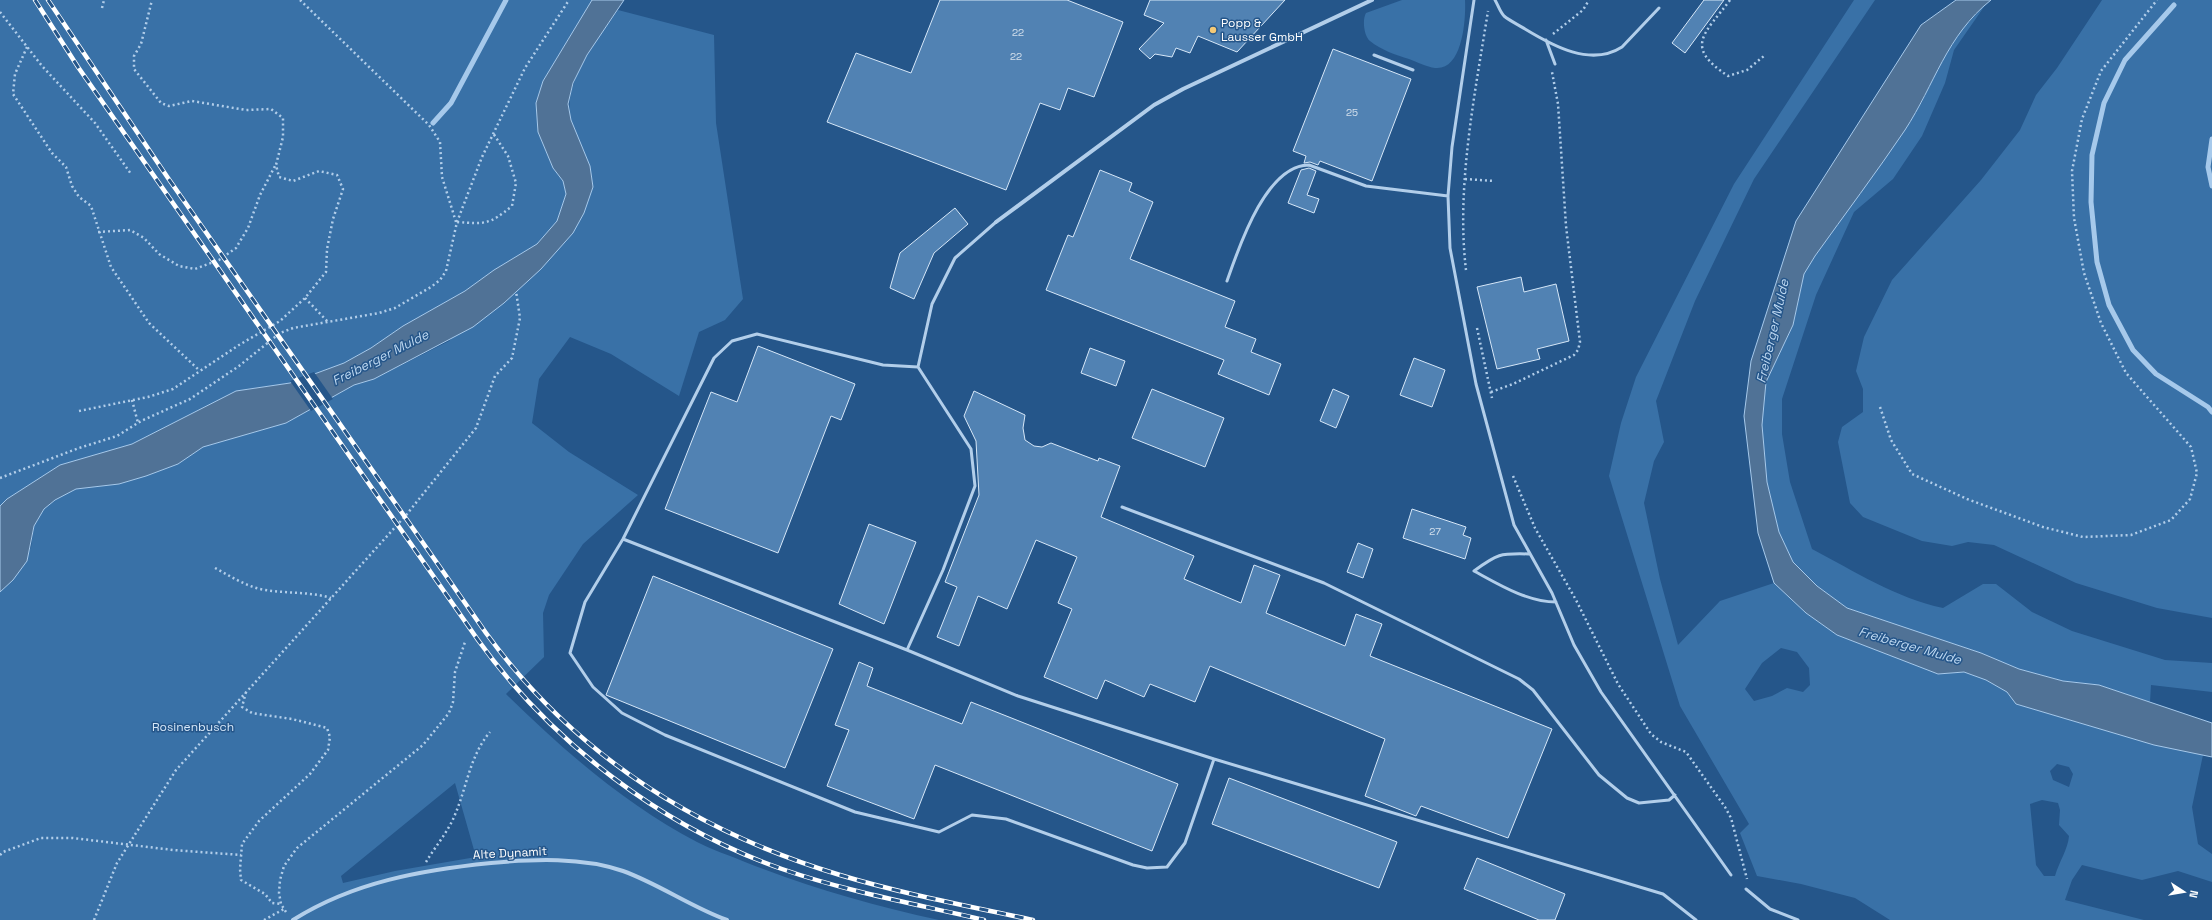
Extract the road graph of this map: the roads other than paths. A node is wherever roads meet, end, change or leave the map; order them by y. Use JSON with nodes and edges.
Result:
{"nodes":[{"id":1,"x":1372,"y":0,"type":"edge"},
{"id":2,"x":1474,"y":0,"type":"edge"},
{"id":3,"x":1495,"y":0,"type":"edge"},
{"id":4,"x":1659,"y":8,"type":"dead end"},
{"id":5,"x":1546,"y":40,"type":"junction"},
{"id":6,"x":1374,"y":55,"type":"dead end"},
{"id":7,"x":1555,"y":64,"type":"road end"},
{"id":8,"x":1413,"y":70,"type":"dead end"},
{"id":9,"x":1448,"y":196,"type":"junction"},
{"id":10,"x":996,"y":222,"type":"joint"},
{"id":11,"x":1227,"y":281,"type":"dead end"},
{"id":12,"x":918,"y":367,"type":"junction"},
{"id":13,"x":1122,"y":507,"type":"dead end"},
{"id":14,"x":623,"y":539,"type":"junction"},
{"id":15,"x":1529,"y":554,"type":"junction"},
{"id":16,"x":1556,"y":602,"type":"junction"},
{"id":17,"x":907,"y":650,"type":"junction"},
{"id":18,"x":1214,"y":759,"type":"junction"},
{"id":19,"x":1675,"y":796,"type":"junction"},
{"id":20,"x":1731,"y":875,"type":"dead end"},
{"id":21,"x":1746,"y":889,"type":"road end"},
{"id":22,"x":293,"y":920,"type":"edge"},
{"id":23,"x":727,"y":920,"type":"edge"},
{"id":24,"x":1696,"y":920,"type":"edge"},
{"id":25,"x":1798,"y":920,"type":"edge"}],
"edges":[{"from":1,"to":10,"type":"street"},
{"from":2,"to":9,"type":"lane"},
{"from":3,"to":5,"type":"lane"},
{"from":4,"to":5,"type":"lane"},
{"from":5,"to":7,"type":"lane"},
{"from":6,"to":8,"type":"lane"},
{"from":9,"to":11,"type":"lane"},
{"from":9,"to":15,"type":"lane"},
{"from":10,"to":12,"type":"lane"},
{"from":12,"to":14,"type":"lane"},
{"from":12,"to":17,"type":"lane"},
{"from":13,"to":19,"type":"lane"},
{"from":14,"to":17,"type":"lane"},
{"from":14,"to":18,"type":"lane"},
{"from":15,"to":16,"type":"lane"},
{"from":15,"to":16,"type":"lane"},
{"from":16,"to":19,"type":"lane"},
{"from":17,"to":18,"type":"lane"},
{"from":18,"to":24,"type":"lane"},
{"from":19,"to":20,"type":"lane"},
{"from":21,"to":25,"type":"lane"},
{"from":22,"to":23,"type":"street","name":"Alte Dynamit"}]}
